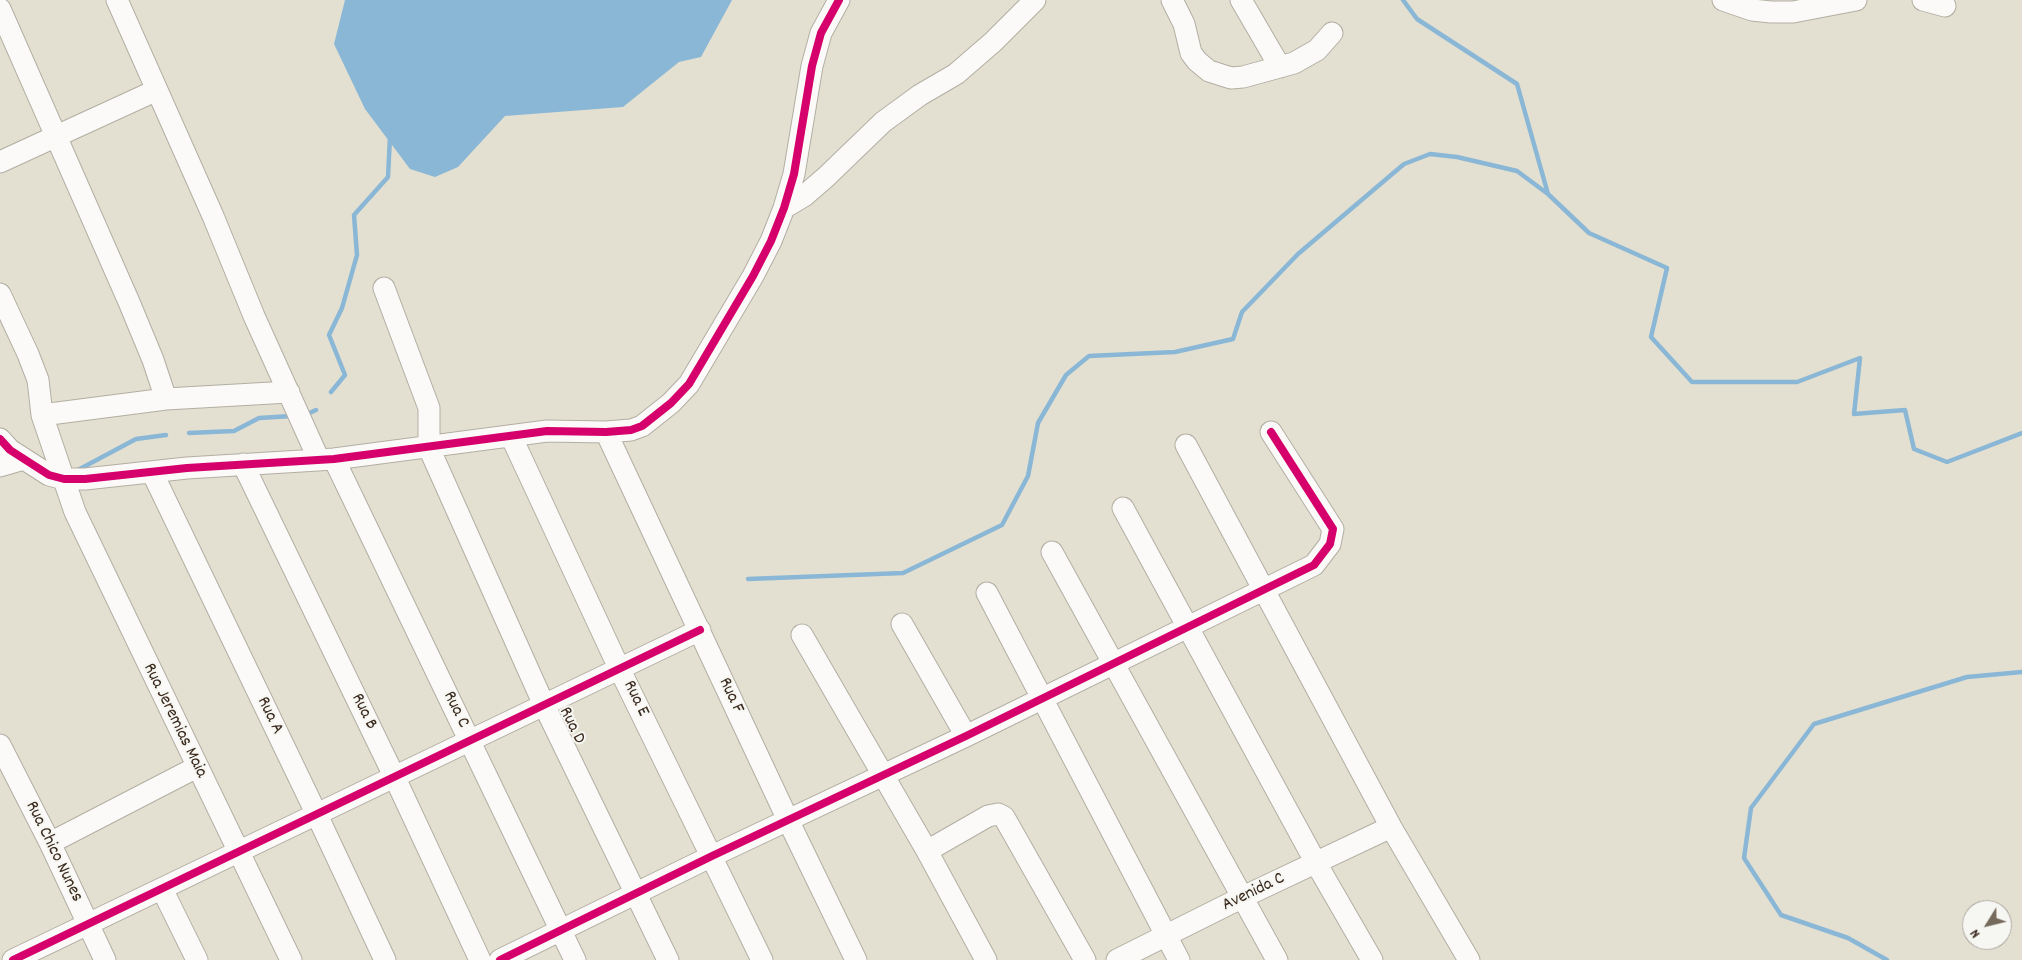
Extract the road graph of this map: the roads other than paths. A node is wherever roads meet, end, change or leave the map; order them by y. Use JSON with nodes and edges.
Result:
{"nodes":[{"id":1,"x":117,"y":0,"type":"edge"},
{"id":2,"x":839,"y":0,"type":"edge"},
{"id":3,"x":1035,"y":0,"type":"edge"},
{"id":4,"x":1172,"y":0,"type":"edge"},
{"id":5,"x":1241,"y":0,"type":"edge"},
{"id":6,"x":1723,"y":0,"type":"edge"},
{"id":7,"x":1856,"y":0,"type":"edge"},
{"id":8,"x":1922,"y":0,"type":"edge"},
{"id":9,"x":1945,"y":6,"type":"dead end"},
{"id":10,"x":0,"y":9,"type":"edge"},
{"id":11,"x":1332,"y":33,"type":"dead end"},
{"id":12,"x":1280,"y":67,"type":"junction"},
{"id":13,"x":157,"y":90,"type":"junction"},
{"id":14,"x":55,"y":137,"type":"junction"},
{"id":15,"x":0,"y":162,"type":"edge"},
{"id":16,"x":784,"y":208,"type":"junction"},
{"id":17,"x":384,"y":288,"type":"dead end"},
{"id":18,"x":0,"y":294,"type":"edge"},
{"id":19,"x":289,"y":392,"type":"junction"},
{"id":20,"x":166,"y":399,"type":"junction"},
{"id":21,"x":42,"y":415,"type":"junction"},
{"id":22,"x":606,"y":432,"type":"junction"},
{"id":23,"x":1271,"y":432,"type":"dead end"},
{"id":24,"x":511,"y":436,"type":"junction"},
{"id":25,"x":0,"y":439,"type":"edge"},
{"id":26,"x":1186,"y":445,"type":"dead end"},
{"id":27,"x":429,"y":448,"type":"junction"},
{"id":28,"x":24,"y":459,"type":"junction"},
{"id":29,"x":326,"y":460,"type":"junction"},
{"id":30,"x":243,"y":464,"type":"junction"},
{"id":31,"x":0,"y":466,"type":"edge"},
{"id":32,"x":152,"y":472,"type":"junction"},
{"id":33,"x":64,"y":479,"type":"junction"},
{"id":34,"x":1123,"y":508,"type":"dead end"},
{"id":35,"x":1052,"y":552,"type":"dead end"},
{"id":36,"x":1264,"y":591,"type":"junction"},
{"id":37,"x":987,"y":594,"type":"dead end"},
{"id":38,"x":902,"y":624,"type":"dead end"},
{"id":39,"x":1187,"y":627,"type":"junction"},
{"id":40,"x":700,"y":630,"type":"junction"},
{"id":41,"x":802,"y":635,"type":"dead end"},
{"id":42,"x":1112,"y":664,"type":"junction"},
{"id":43,"x":619,"y":668,"type":"junction"},
{"id":44,"x":1042,"y":699,"type":"junction"},
{"id":45,"x":544,"y":705,"type":"junction"},
{"id":46,"x":966,"y":736,"type":"junction"},
{"id":47,"x":470,"y":741,"type":"junction"},
{"id":48,"x":0,"y":744,"type":"edge"},
{"id":49,"x":197,"y":767,"type":"junction"},
{"id":50,"x":884,"y":775,"type":"junction"},
{"id":51,"x":395,"y":778,"type":"junction"},
{"id":52,"x":317,"y":815,"type":"junction"},
{"id":53,"x":788,"y":820,"type":"junction"},
{"id":54,"x":1391,"y":828,"type":"junction"},
{"id":55,"x":50,"y":843,"type":"junction"},
{"id":56,"x":238,"y":851,"type":"junction"},
{"id":57,"x":927,"y":851,"type":"junction"},
{"id":58,"x":712,"y":856,"type":"junction"},
{"id":59,"x":1316,"y":863,"type":"junction"},
{"id":60,"x":162,"y":889,"type":"junction"},
{"id":61,"x":636,"y":894,"type":"junction"},
{"id":62,"x":1243,"y":897,"type":"junction"},
{"id":63,"x":89,"y":925,"type":"junction"},
{"id":64,"x":560,"y":930,"type":"junction"},
{"id":65,"x":1165,"y":936,"type":"junction"},
{"id":66,"x":14,"y":960,"type":"edge"},
{"id":67,"x":106,"y":960,"type":"edge"},
{"id":68,"x":197,"y":960,"type":"edge"},
{"id":69,"x":291,"y":960,"type":"edge"},
{"id":70,"x":385,"y":960,"type":"edge"},
{"id":71,"x":480,"y":960,"type":"edge"},
{"id":72,"x":500,"y":960,"type":"edge"},
{"id":73,"x":575,"y":960,"type":"edge"},
{"id":74,"x":668,"y":960,"type":"edge"},
{"id":75,"x":762,"y":960,"type":"edge"},
{"id":76,"x":856,"y":960,"type":"edge"},
{"id":77,"x":986,"y":960,"type":"edge"},
{"id":78,"x":1085,"y":960,"type":"edge"},
{"id":79,"x":1117,"y":960,"type":"edge"},
{"id":80,"x":1179,"y":960,"type":"edge"},
{"id":81,"x":1277,"y":960,"type":"edge"},
{"id":82,"x":1372,"y":960,"type":"edge"},
{"id":83,"x":1469,"y":960,"type":"edge"}],
"edges":[{"from":1,"to":13,"type":"street","name":"Rua C"},
{"from":2,"to":16,"type":"street"},
{"from":3,"to":16,"type":"street"},
{"from":4,"to":12,"type":"street"},
{"from":5,"to":12,"type":"street"},
{"from":6,"to":7,"type":"street"},
{"from":8,"to":9,"type":"street"},
{"from":10,"to":14,"type":"street"},
{"from":11,"to":12,"type":"street"},
{"from":13,"to":14,"type":"street"},
{"from":13,"to":19,"type":"street","name":"Rua C"},
{"from":14,"to":15,"type":"street"},
{"from":14,"to":20,"type":"street"},
{"from":16,"to":22,"type":"street"},
{"from":17,"to":27,"type":"street"},
{"from":18,"to":21,"type":"street","name":"Rua Jeremias Maia"},
{"from":19,"to":20,"type":"street"},
{"from":19,"to":29,"type":"street","name":"Rua C"},
{"from":20,"to":21,"type":"street"},
{"from":21,"to":33,"type":"street","name":"Rua Jeremias Maia"},
{"from":22,"to":24,"type":"street"},
{"from":22,"to":40,"type":"street","name":"Rua F"},
{"from":23,"to":36,"type":"street"},
{"from":24,"to":27,"type":"street"},
{"from":24,"to":43,"type":"street","name":"Rua E"},
{"from":25,"to":28,"type":"street"},
{"from":26,"to":36,"type":"street"},
{"from":27,"to":29,"type":"street"},
{"from":27,"to":45,"type":"street","name":"Rua D"},
{"from":28,"to":31,"type":"street"},
{"from":28,"to":33,"type":"street"},
{"from":29,"to":30,"type":"street"},
{"from":29,"to":47,"type":"street","name":"Rua C"},
{"from":30,"to":32,"type":"street"},
{"from":30,"to":51,"type":"street","name":"Rua B"},
{"from":32,"to":33,"type":"street"},
{"from":32,"to":52,"type":"street","name":"Rua A"},
{"from":33,"to":49,"type":"street","name":"Rua Jeremias Maia"},
{"from":34,"to":39,"type":"street"},
{"from":35,"to":42,"type":"street"},
{"from":36,"to":39,"type":"street"},
{"from":36,"to":54,"type":"street"},
{"from":37,"to":44,"type":"street"},
{"from":38,"to":46,"type":"street"},
{"from":39,"to":42,"type":"street"},
{"from":39,"to":59,"type":"street"},
{"from":40,"to":43,"type":"street"},
{"from":40,"to":53,"type":"street","name":"Rua F"},
{"from":41,"to":50,"type":"street"},
{"from":42,"to":44,"type":"street"},
{"from":42,"to":62,"type":"street"},
{"from":43,"to":45,"type":"street"},
{"from":43,"to":58,"type":"street","name":"Rua E"},
{"from":44,"to":46,"type":"street"},
{"from":44,"to":65,"type":"street"},
{"from":45,"to":47,"type":"street"},
{"from":45,"to":61,"type":"street","name":"Rua D"},
{"from":46,"to":50,"type":"street"},
{"from":47,"to":51,"type":"street"},
{"from":47,"to":64,"type":"street","name":"Rua C"},
{"from":48,"to":55,"type":"street","name":"Rua Chico Nunes"},
{"from":49,"to":55,"type":"street"},
{"from":49,"to":56,"type":"street","name":"Rua Jeremias Maia"},
{"from":50,"to":53,"type":"street"},
{"from":50,"to":57,"type":"street"},
{"from":51,"to":52,"type":"street"},
{"from":51,"to":71,"type":"street","name":"Rua B"},
{"from":52,"to":56,"type":"street"},
{"from":52,"to":70,"type":"street","name":"Rua A"},
{"from":53,"to":58,"type":"street"},
{"from":53,"to":76,"type":"street","name":"Rua F"},
{"from":54,"to":59,"type":"street","name":"Avenida C"},
{"from":54,"to":83,"type":"street"},
{"from":55,"to":63,"type":"street","name":"Rua Chico Nunes"},
{"from":56,"to":60,"type":"street"},
{"from":56,"to":69,"type":"street","name":"Rua Jeremias Maia"},
{"from":57,"to":77,"type":"street"},
{"from":57,"to":78,"type":"street"},
{"from":58,"to":61,"type":"street"},
{"from":58,"to":75,"type":"street","name":"Rua E"},
{"from":59,"to":62,"type":"street","name":"Avenida C"},
{"from":59,"to":82,"type":"street"},
{"from":60,"to":63,"type":"street"},
{"from":60,"to":68,"type":"street"},
{"from":61,"to":64,"type":"street"},
{"from":61,"to":74,"type":"street","name":"Rua D"},
{"from":62,"to":65,"type":"street","name":"Avenida C"},
{"from":62,"to":81,"type":"street"},
{"from":63,"to":66,"type":"street"},
{"from":63,"to":67,"type":"street","name":"Rua Chico Nunes"},
{"from":64,"to":72,"type":"street"},
{"from":64,"to":73,"type":"street","name":"Rua C"},
{"from":65,"to":79,"type":"street","name":"Avenida C"},
{"from":65,"to":80,"type":"street"}]}
